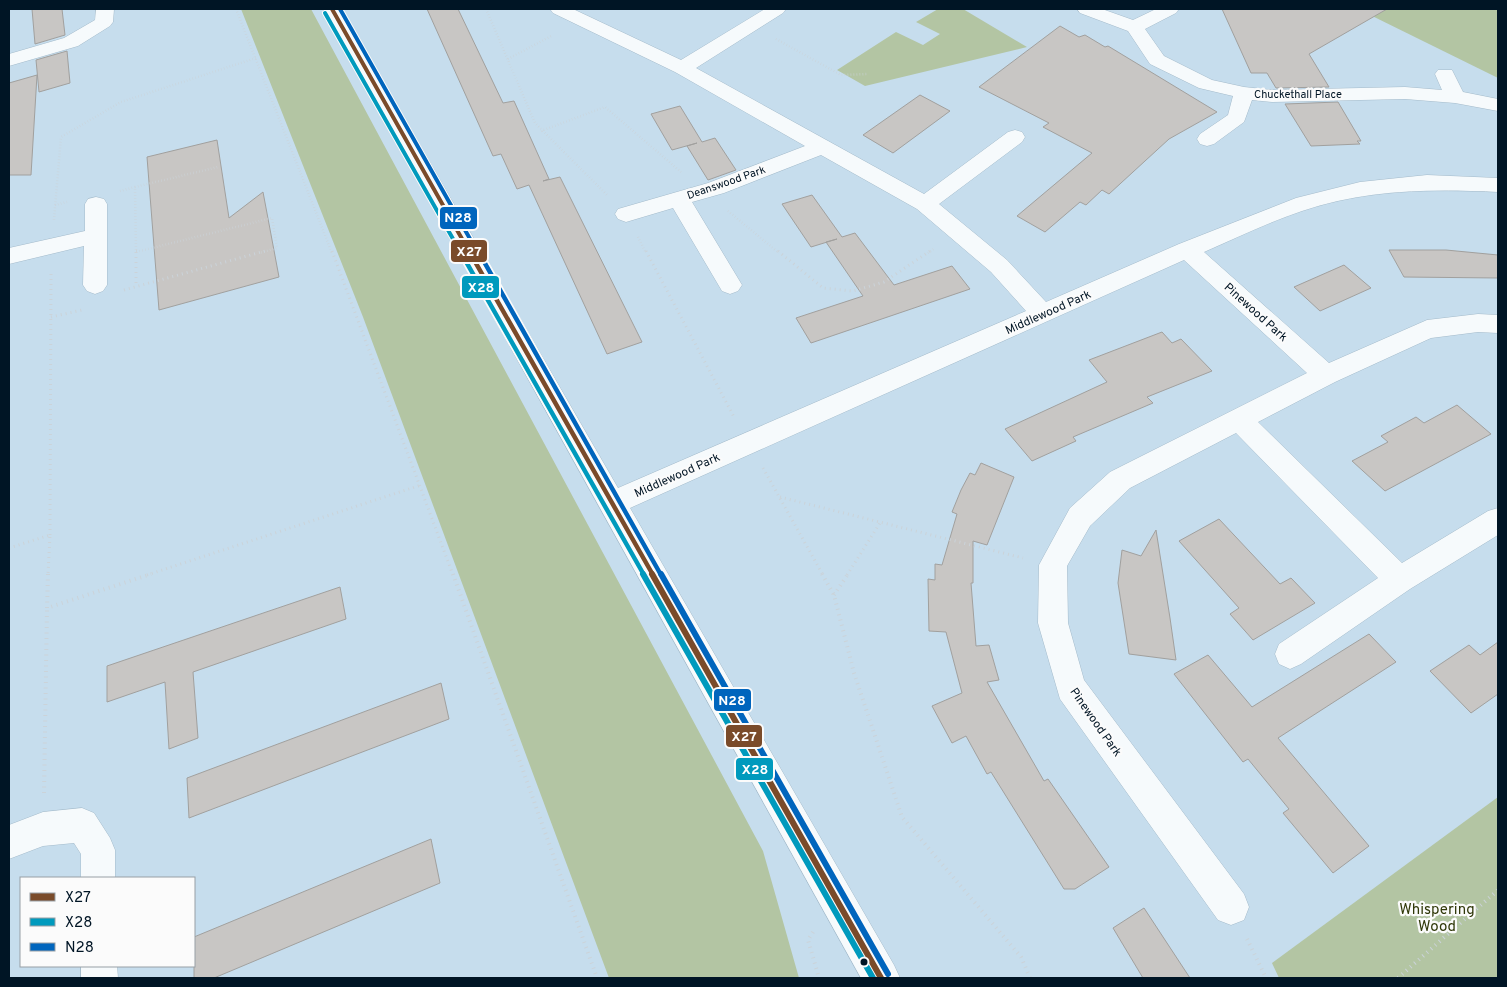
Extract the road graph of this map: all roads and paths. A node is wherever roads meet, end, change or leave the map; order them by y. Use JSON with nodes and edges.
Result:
{"nodes":[{"id":1,"x":105,"y":9,"type":"edge"},
{"id":2,"x":236,"y":9,"type":"edge"},
{"id":3,"x":332,"y":9,"type":"edge"},
{"id":4,"x":486,"y":9,"type":"edge"},
{"id":5,"x":559,"y":9,"type":"edge"},
{"id":6,"x":777,"y":9,"type":"edge"},
{"id":7,"x":1086,"y":9,"type":"edge"},
{"id":8,"x":1170,"y":9,"type":"edge"},
{"id":9,"x":580,"y":20,"type":"junction"},
{"id":10,"x":751,"y":25,"type":"junction"},
{"id":11,"x":1134,"y":27,"type":"junction"},
{"id":12,"x":508,"y":59,"type":"junction"},
{"id":13,"x":9,"y":60,"type":"edge"},
{"id":14,"x":682,"y":68,"type":"junction"},
{"id":15,"x":868,"y":74,"type":"dead end"},
{"id":16,"x":1445,"y":74,"type":"dead end"},
{"id":17,"x":1244,"y":93,"type":"junction"},
{"id":18,"x":1455,"y":97,"type":"junction"},
{"id":19,"x":1498,"y":105,"type":"edge"},
{"id":20,"x":541,"y":131,"type":"junction"},
{"id":21,"x":1015,"y":137,"type":"dead end"},
{"id":22,"x":1207,"y":139,"type":"dead end"},
{"id":23,"x":824,"y":146,"type":"junction"},
{"id":24,"x":218,"y":167,"type":"dead end"},
{"id":25,"x":1498,"y":185,"type":"edge"},
{"id":26,"x":135,"y":187,"type":"junction"},
{"id":27,"x":704,"y":191,"type":"junction"},
{"id":28,"x":104,"y":198,"type":"joint"},
{"id":29,"x":679,"y":199,"type":"junction"},
{"id":30,"x":71,"y":201,"type":"dead end"},
{"id":31,"x":55,"y":204,"type":"dead end"},
{"id":32,"x":925,"y":204,"type":"junction"},
{"id":33,"x":626,"y":214,"type":"junction"},
{"id":34,"x":960,"y":234,"type":"junction"},
{"id":35,"x":96,"y":236,"type":"junction"},
{"id":36,"x":1187,"y":250,"type":"junction"},
{"id":37,"x":136,"y":252,"type":"junction"},
{"id":38,"x":9,"y":256,"type":"edge"},
{"id":39,"x":95,"y":284,"type":"dead end"},
{"id":40,"x":730,"y":285,"type":"dead end"},
{"id":41,"x":136,"y":286,"type":"junction"},
{"id":42,"x":122,"y":291,"type":"dead end"},
{"id":43,"x":84,"y":310,"type":"dead end"},
{"id":44,"x":1043,"y":314,"type":"junction"},
{"id":45,"x":51,"y":318,"type":"dead end"},
{"id":46,"x":1498,"y":324,"type":"edge"},
{"id":47,"x":1326,"y":374,"type":"junction"},
{"id":48,"x":1238,"y":419,"type":"junction"},
{"id":49,"x":748,"y":443,"type":"junction"},
{"id":50,"x":421,"y":485,"type":"junction"},
{"id":51,"x":780,"y":497,"type":"junction"},
{"id":52,"x":613,"y":503,"type":"junction"},
{"id":53,"x":1498,"y":520,"type":"edge"},
{"id":54,"x":880,"y":522,"type":"junction"},
{"id":55,"x":9,"y":548,"type":"edge"},
{"id":56,"x":1053,"y":566,"type":"junction"},
{"id":57,"x":1400,"y":580,"type":"junction"},
{"id":58,"x":834,"y":595,"type":"junction"},
{"id":59,"x":47,"y":608,"type":"junction"},
{"id":60,"x":1290,"y":654,"type":"dead end"},
{"id":61,"x":43,"y":828,"type":"junction"},
{"id":62,"x":9,"y":842,"type":"edge"},
{"id":63,"x":98,"y":877,"type":"edge"},
{"id":64,"x":1498,"y":890,"type":"edge"},
{"id":65,"x":1231,"y":907,"type":"joint"},
{"id":66,"x":597,"y":978,"type":"edge"},
{"id":67,"x":881,"y":978,"type":"edge"},
{"id":68,"x":1030,"y":978,"type":"edge"},
{"id":69,"x":1266,"y":978,"type":"edge"},
{"id":70,"x":1398,"y":978,"type":"edge"}],
"edges":[{"from":1,"to":13,"type":"street"},
{"from":2,"to":50,"type":"path"},
{"from":3,"to":52,"type":"street"},
{"from":4,"to":12,"type":"path"},
{"from":5,"to":9,"type":"street"},
{"from":6,"to":10,"type":"street"},
{"from":7,"to":11,"type":"street"},
{"from":8,"to":11,"type":"street"},
{"from":9,"to":12,"type":"path"},
{"from":9,"to":14,"type":"street"},
{"from":10,"to":14,"type":"street"},
{"from":10,"to":15,"type":"path"},
{"from":11,"to":17,"type":"street","name":"Chuckethall Place"},
{"from":12,"to":20,"type":"path"},
{"from":14,"to":23,"type":"street"},
{"from":16,"to":18,"type":"street"},
{"from":17,"to":18,"type":"street","name":"Chuckethall Place"},
{"from":17,"to":22,"type":"street"},
{"from":18,"to":19,"type":"street","name":"Chuckethall Place"},
{"from":20,"to":27,"type":"path"},
{"from":20,"to":33,"type":"path"},
{"from":21,"to":32,"type":"street"},
{"from":23,"to":27,"type":"street","name":"Deanswood Park"},
{"from":23,"to":32,"type":"street"},
{"from":24,"to":26,"type":"path"},
{"from":25,"to":36,"type":"street","name":"Middlewood Park"},
{"from":26,"to":28,"type":"path"},
{"from":26,"to":37,"type":"path"},
{"from":27,"to":29,"type":"street","name":"Deanswood Park"},
{"from":27,"to":34,"type":"path"},
{"from":28,"to":35,"type":"street"},
{"from":29,"to":33,"type":"street","name":"Deanswood Park"},
{"from":29,"to":40,"type":"street"},
{"from":30,"to":31,"type":"path"},
{"from":32,"to":34,"type":"street"},
{"from":33,"to":49,"type":"path"},
{"from":34,"to":44,"type":"street"},
{"from":35,"to":38,"type":"street"},
{"from":35,"to":39,"type":"street"},
{"from":36,"to":44,"type":"street","name":"Middlewood Park"},
{"from":36,"to":47,"type":"street","name":"Pinewood Park"},
{"from":37,"to":41,"type":"path"},
{"from":37,"to":41,"type":"path"},
{"from":41,"to":42,"type":"path"},
{"from":43,"to":45,"type":"path"},
{"from":44,"to":49,"type":"street","name":"Middlewood Park"},
{"from":46,"to":47,"type":"street","name":"Pinewood Park"},
{"from":47,"to":48,"type":"street","name":"Pinewood Park"},
{"from":48,"to":56,"type":"street","name":"Pinewood Park"},
{"from":48,"to":57,"type":"street"},
{"from":49,"to":51,"type":"path"},
{"from":49,"to":52,"type":"street","name":"Middlewood Park"},
{"from":50,"to":59,"type":"path"},
{"from":50,"to":66,"type":"path"},
{"from":51,"to":54,"type":"path"},
{"from":51,"to":58,"type":"path"},
{"from":52,"to":67,"type":"street"},
{"from":53,"to":57,"type":"street"},
{"from":54,"to":56,"type":"path"},
{"from":54,"to":58,"type":"path"},
{"from":55,"to":59,"type":"path"},
{"from":56,"to":65,"type":"street","name":"Pinewood Park"},
{"from":57,"to":60,"type":"street"},
{"from":58,"to":68,"type":"path"},
{"from":59,"to":61,"type":"path"},
{"from":61,"to":62,"type":"street"},
{"from":61,"to":63,"type":"street"},
{"from":64,"to":70,"type":"path"},
{"from":65,"to":69,"type":"path"}]}
